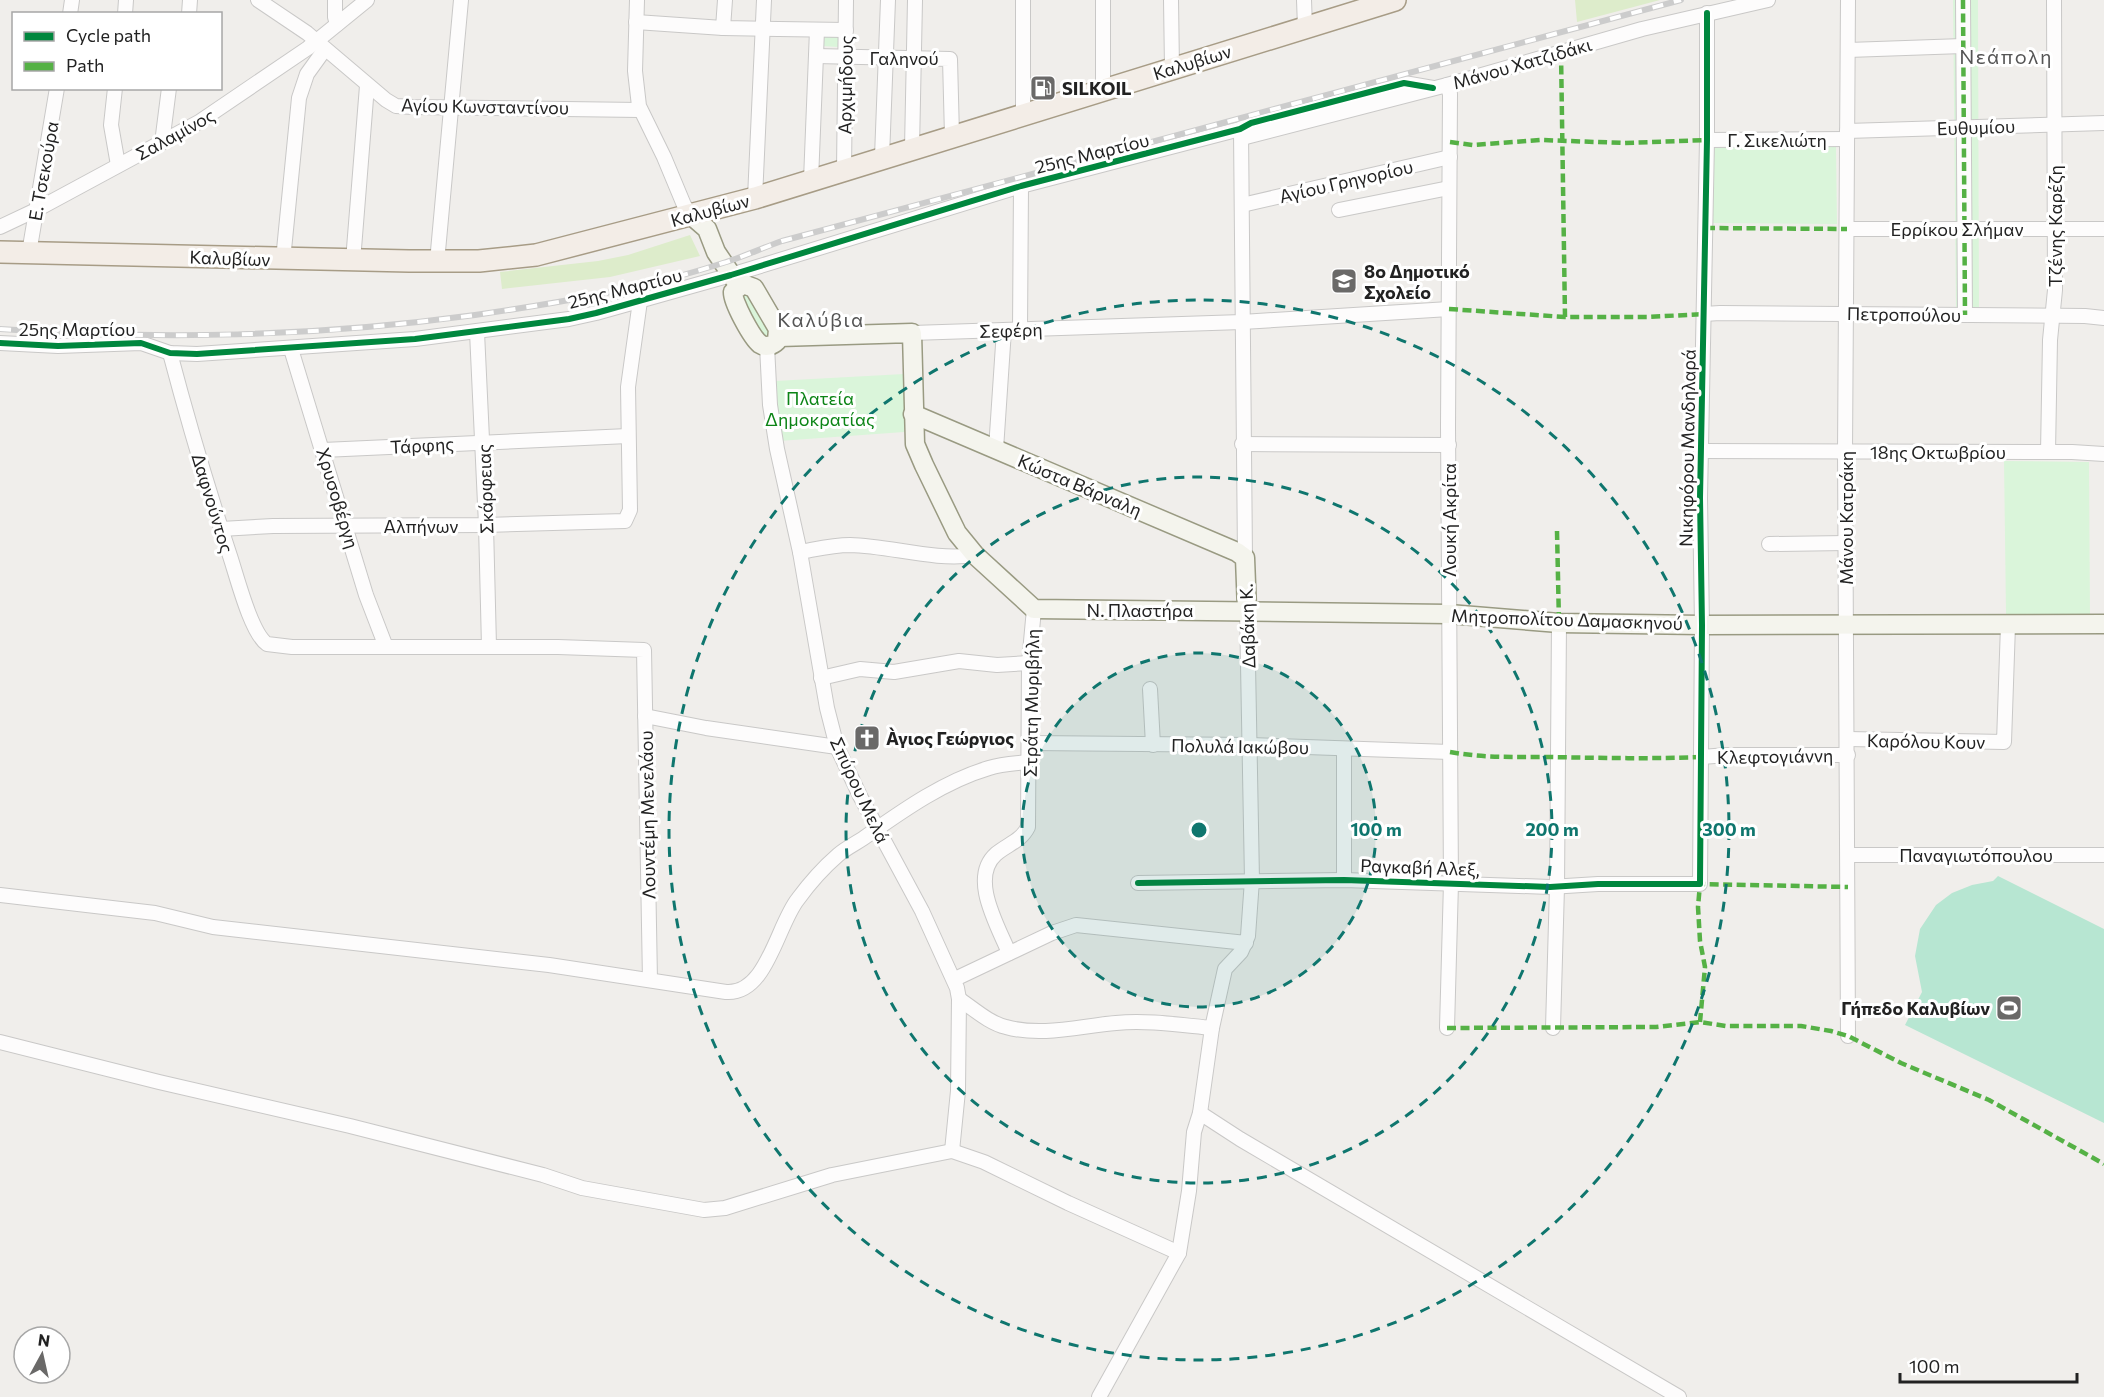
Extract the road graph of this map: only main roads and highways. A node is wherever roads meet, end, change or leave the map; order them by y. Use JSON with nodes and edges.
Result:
{"nodes":[{"id":1,"x":1395,"y":0,"type":"edge"},
{"id":2,"x":1348,"y":7,"type":"edge"},
{"id":3,"x":0,"y":252,"type":"edge"}],
"edges":[{"from":1,"to":2,"type":"main road","name":"Καλυβίων"},
{"from":2,"to":3,"type":"main road","name":"Καλυβίων"}]}
